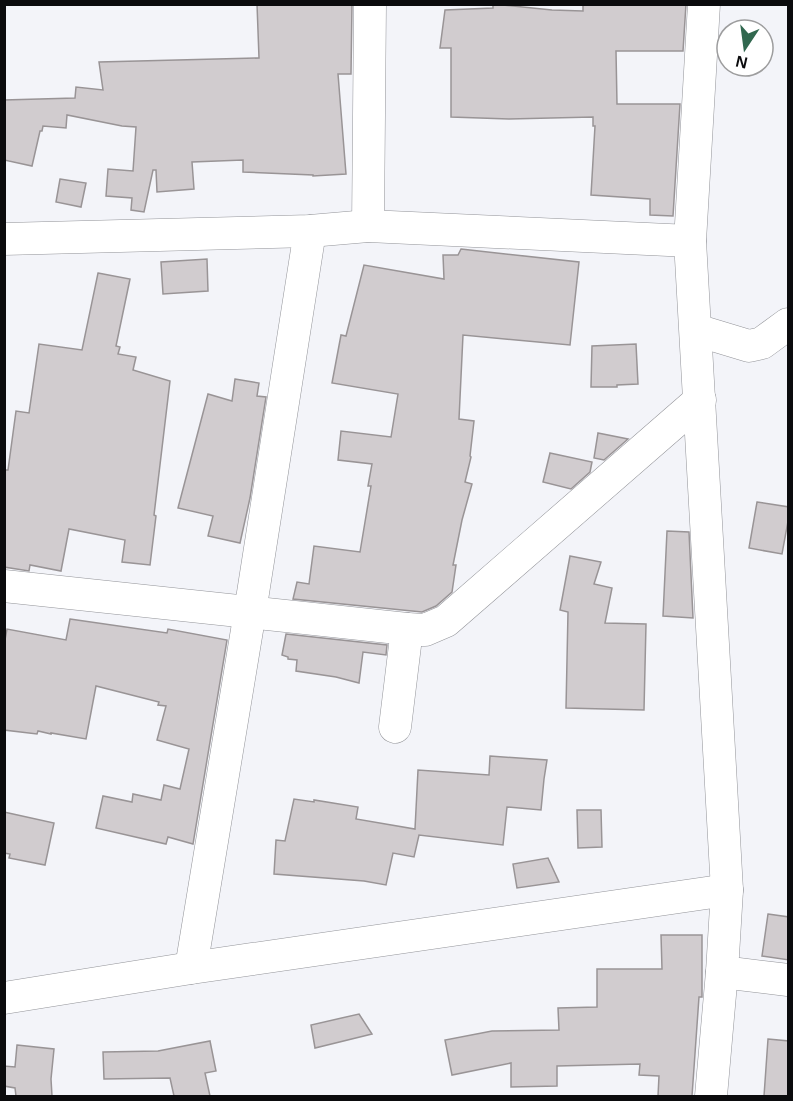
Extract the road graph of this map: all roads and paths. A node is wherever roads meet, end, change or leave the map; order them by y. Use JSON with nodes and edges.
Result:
{"nodes":[{"id":1,"x":370,"y":4,"type":"edge"},
{"id":2,"x":704,"y":4,"type":"edge"},
{"id":3,"x":368,"y":226,"type":"junction"},
{"id":4,"x":310,"y":231,"type":"junction"},
{"id":5,"x":4,"y":239,"type":"edge"},
{"id":6,"x":690,"y":241,"type":"junction"},
{"id":7,"x":789,"y":324,"type":"edge"},
{"id":8,"x":696,"y":330,"type":"junction"},
{"id":9,"x":699,"y":400,"type":"junction"},
{"id":10,"x":4,"y":586,"type":"edge"},
{"id":11,"x":250,"y":612,"type":"junction"},
{"id":12,"x":407,"y":629,"type":"junction"},
{"id":13,"x":395,"y":727,"type":"dead end"},
{"id":14,"x":727,"y":890,"type":"junction"},
{"id":15,"x":191,"y":968,"type":"junction"},
{"id":16,"x":722,"y":972,"type":"junction"},
{"id":17,"x":789,"y":980,"type":"edge"},
{"id":18,"x":4,"y":998,"type":"edge"},
{"id":19,"x":711,"y":1096,"type":"edge"}],
"edges":[{"from":1,"to":3,"type":"street"},
{"from":2,"to":6,"type":"street"},
{"from":3,"to":4,"type":"street"},
{"from":3,"to":6,"type":"street"},
{"from":4,"to":5,"type":"street"},
{"from":4,"to":11,"type":"street"},
{"from":6,"to":8,"type":"street"},
{"from":7,"to":8,"type":"street"},
{"from":8,"to":9,"type":"street"},
{"from":9,"to":12,"type":"street"},
{"from":9,"to":14,"type":"street"},
{"from":10,"to":11,"type":"street"},
{"from":11,"to":12,"type":"street"},
{"from":11,"to":15,"type":"street"},
{"from":12,"to":13,"type":"street"},
{"from":14,"to":15,"type":"street"},
{"from":14,"to":16,"type":"street"},
{"from":15,"to":18,"type":"street"},
{"from":16,"to":17,"type":"street"},
{"from":16,"to":19,"type":"street"}]}
